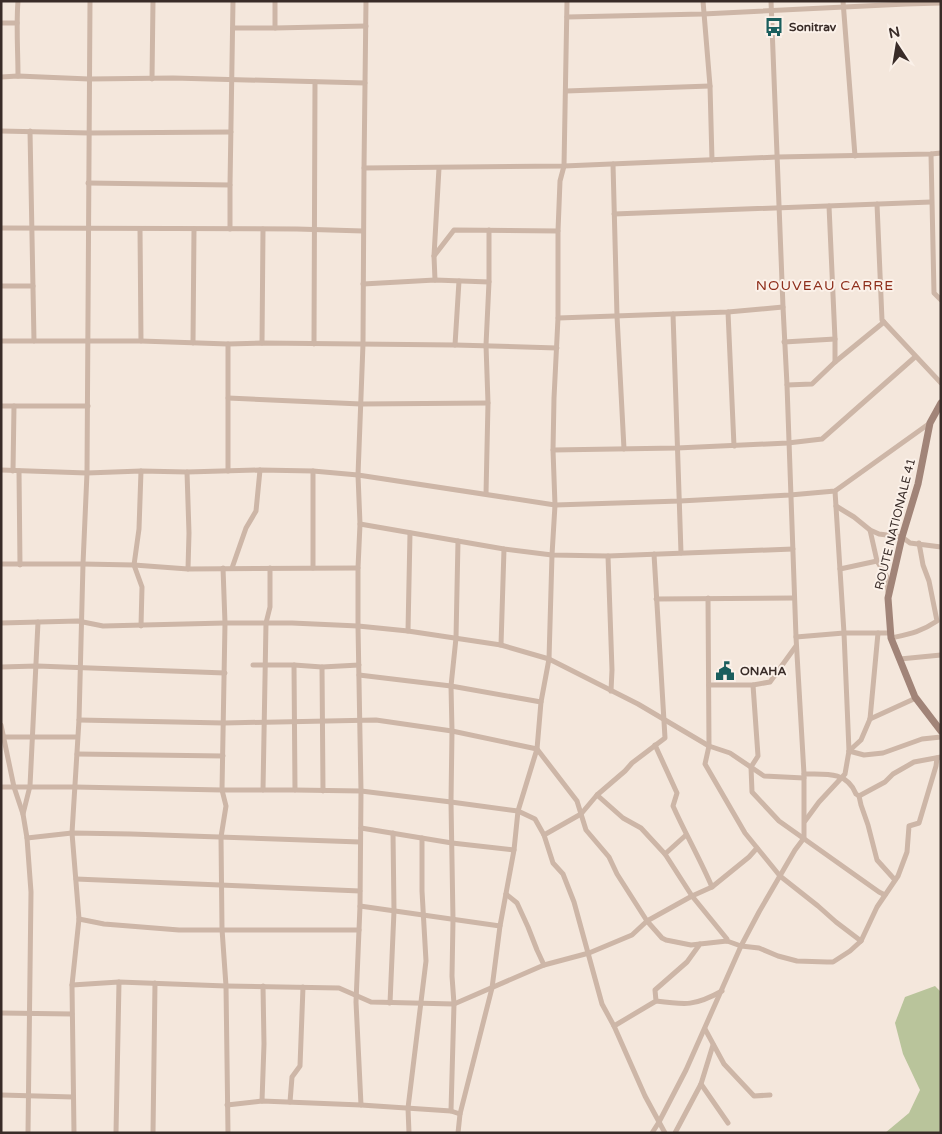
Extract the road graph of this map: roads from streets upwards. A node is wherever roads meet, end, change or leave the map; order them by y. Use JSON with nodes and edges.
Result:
{"nodes":[{"id":1,"x":18,"y":1,"type":"edge"},
{"id":2,"x":90,"y":1,"type":"edge"},
{"id":3,"x":153,"y":1,"type":"edge"},
{"id":4,"x":233,"y":1,"type":"edge"},
{"id":5,"x":275,"y":1,"type":"edge"},
{"id":6,"x":366,"y":1,"type":"edge"},
{"id":7,"x":567,"y":1,"type":"edge"},
{"id":8,"x":703,"y":1,"type":"edge"},
{"id":9,"x":771,"y":1,"type":"edge"},
{"id":10,"x":906,"y":2,"type":"edge"},
{"id":11,"x":941,"y":3,"type":"edge"},
{"id":12,"x":843,"y":4,"type":"edge"},
{"id":13,"x":772,"y":10,"type":"junction"},
{"id":14,"x":703,"y":14,"type":"junction"},
{"id":15,"x":567,"y":17,"type":"junction"},
{"id":16,"x":1,"y":23,"type":"edge"},
{"id":17,"x":17,"y":23,"type":"junction"},
{"id":18,"x":366,"y":26,"type":"junction"},
{"id":19,"x":233,"y":28,"type":"junction"},
{"id":20,"x":275,"y":28,"type":"junction"},
{"id":21,"x":18,"y":76,"type":"junction"},
{"id":22,"x":1,"y":77,"type":"edge"},
{"id":23,"x":89,"y":79,"type":"junction"},
{"id":24,"x":152,"y":79,"type":"junction"},
{"id":25,"x":231,"y":81,"type":"junction"},
{"id":26,"x":315,"y":82,"type":"junction"},
{"id":27,"x":365,"y":84,"type":"junction"},
{"id":28,"x":710,"y":86,"type":"junction"},
{"id":29,"x":566,"y":91,"type":"junction"},
{"id":30,"x":1,"y":131,"type":"edge"},
{"id":31,"x":30,"y":131,"type":"junction"},
{"id":32,"x":231,"y":132,"type":"junction"},
{"id":33,"x":89,"y":133,"type":"junction"},
{"id":34,"x":941,"y":153,"type":"edge"},
{"id":35,"x":931,"y":154,"type":"junction"},
{"id":36,"x":855,"y":156,"type":"junction"},
{"id":37,"x":777,"y":157,"type":"junction"},
{"id":38,"x":712,"y":160,"type":"junction"},
{"id":39,"x":612,"y":164,"type":"junction"},
{"id":40,"x":564,"y":166,"type":"junction"},
{"id":41,"x":364,"y":168,"type":"junction"},
{"id":42,"x":439,"y":168,"type":"junction"},
{"id":43,"x":88,"y":183,"type":"junction"},
{"id":44,"x":230,"y":185,"type":"junction"},
{"id":45,"x":931,"y":202,"type":"junction"},
{"id":46,"x":877,"y":204,"type":"junction"},
{"id":47,"x":829,"y":206,"type":"junction"},
{"id":48,"x":779,"y":208,"type":"junction"},
{"id":49,"x":614,"y":214,"type":"junction"},
{"id":50,"x":1,"y":228,"type":"edge"},
{"id":51,"x":32,"y":228,"type":"junction"},
{"id":52,"x":88,"y":228,"type":"junction"},
{"id":53,"x":194,"y":228,"type":"junction"},
{"id":54,"x":140,"y":229,"type":"junction"},
{"id":55,"x":230,"y":229,"type":"junction"},
{"id":56,"x":263,"y":229,"type":"junction"},
{"id":57,"x":315,"y":229,"type":"junction"},
{"id":58,"x":489,"y":230,"type":"junction"},
{"id":59,"x":364,"y":231,"type":"junction"},
{"id":60,"x":558,"y":231,"type":"junction"},
{"id":61,"x":434,"y":256,"type":"junction"},
{"id":62,"x":435,"y":280,"type":"junction"},
{"id":63,"x":458,"y":281,"type":"junction"},
{"id":64,"x":489,"y":282,"type":"junction"},
{"id":65,"x":363,"y":284,"type":"junction"},
{"id":66,"x":1,"y":286,"type":"edge"},
{"id":67,"x":33,"y":286,"type":"junction"},
{"id":68,"x":941,"y":300,"type":"edge"},
{"id":69,"x":783,"y":307,"type":"junction"},
{"id":70,"x":728,"y":312,"type":"junction"},
{"id":71,"x":673,"y":314,"type":"junction"},
{"id":72,"x":617,"y":316,"type":"junction"},
{"id":73,"x":558,"y":318,"type":"junction"},
{"id":74,"x":884,"y":322,"type":"junction"},
{"id":75,"x":835,"y":339,"type":"junction"},
{"id":76,"x":88,"y":340,"type":"junction"},
{"id":77,"x":1,"y":341,"type":"edge"},
{"id":78,"x":141,"y":341,"type":"junction"},
{"id":79,"x":34,"y":342,"type":"junction"},
{"id":80,"x":784,"y":342,"type":"junction"},
{"id":81,"x":262,"y":343,"type":"junction"},
{"id":82,"x":193,"y":344,"type":"junction"},
{"id":83,"x":228,"y":344,"type":"junction"},
{"id":84,"x":314,"y":344,"type":"junction"},
{"id":85,"x":363,"y":344,"type":"junction"},
{"id":86,"x":454,"y":345,"type":"junction"},
{"id":87,"x":486,"y":345,"type":"junction"},
{"id":88,"x":557,"y":348,"type":"junction"},
{"id":89,"x":916,"y":357,"type":"junction"},
{"id":90,"x":835,"y":362,"type":"junction"},
{"id":91,"x":941,"y":383,"type":"edge"},
{"id":92,"x":787,"y":385,"type":"junction"},
{"id":93,"x":228,"y":398,"type":"junction"},
{"id":94,"x":488,"y":403,"type":"junction"},
{"id":95,"x":941,"y":403,"type":"edge"},
{"id":96,"x":361,"y":404,"type":"junction"},
{"id":97,"x":1,"y":406,"type":"edge"},
{"id":98,"x":14,"y":406,"type":"junction"},
{"id":99,"x":88,"y":406,"type":"junction"},
{"id":100,"x":930,"y":423,"type":"junction"},
{"id":101,"x":788,"y":443,"type":"junction"},
{"id":102,"x":734,"y":446,"type":"junction"},
{"id":103,"x":677,"y":448,"type":"junction"},
{"id":104,"x":624,"y":449,"type":"junction"},
{"id":105,"x":553,"y":450,"type":"junction"},
{"id":106,"x":1,"y":470,"type":"edge"},
{"id":107,"x":260,"y":470,"type":"junction"},
{"id":108,"x":12,"y":471,"type":"junction"},
{"id":109,"x":19,"y":471,"type":"junction"},
{"id":110,"x":141,"y":471,"type":"junction"},
{"id":111,"x":228,"y":471,"type":"junction"},
{"id":112,"x":313,"y":471,"type":"junction"},
{"id":113,"x":187,"y":472,"type":"junction"},
{"id":114,"x":87,"y":473,"type":"junction"},
{"id":115,"x":358,"y":475,"type":"junction"},
{"id":116,"x":835,"y":491,"type":"junction"},
{"id":117,"x":486,"y":494,"type":"junction"},
{"id":118,"x":790,"y":495,"type":"junction"},
{"id":119,"x":680,"y":501,"type":"junction"},
{"id":120,"x":555,"y":505,"type":"junction"},
{"id":121,"x":836,"y":506,"type":"junction"},
{"id":122,"x":360,"y":524,"type":"junction"},
{"id":123,"x":870,"y":530,"type":"junction"},
{"id":124,"x":410,"y":533,"type":"junction"},
{"id":125,"x":902,"y":537,"type":"junction"},
{"id":126,"x":458,"y":541,"type":"junction"},
{"id":127,"x":918,"y":543,"type":"junction"},
{"id":128,"x":941,"y":547,"type":"edge"},
{"id":129,"x":504,"y":549,"type":"junction"},
{"id":130,"x":793,"y":549,"type":"junction"},
{"id":131,"x":681,"y":553,"type":"junction"},
{"id":132,"x":654,"y":554,"type":"junction"},
{"id":133,"x":552,"y":555,"type":"junction"},
{"id":134,"x":608,"y":556,"type":"junction"},
{"id":135,"x":877,"y":561,"type":"junction"},
{"id":136,"x":1,"y":564,"type":"edge"},
{"id":137,"x":83,"y":564,"type":"junction"},
{"id":138,"x":20,"y":565,"type":"junction"},
{"id":139,"x":134,"y":565,"type":"junction"},
{"id":140,"x":223,"y":568,"type":"junction"},
{"id":141,"x":232,"y":568,"type":"junction"},
{"id":142,"x":270,"y":568,"type":"junction"},
{"id":143,"x":313,"y":568,"type":"junction"},
{"id":144,"x":358,"y":568,"type":"junction"},
{"id":145,"x":188,"y":569,"type":"junction"},
{"id":146,"x":840,"y":569,"type":"junction"},
{"id":147,"x":708,"y":598,"type":"junction"},
{"id":148,"x":794,"y":598,"type":"junction"},
{"id":149,"x":888,"y":598,"type":"junction"},
{"id":150,"x":656,"y":599,"type":"junction"},
{"id":151,"x":38,"y":622,"type":"junction"},
{"id":152,"x":82,"y":622,"type":"junction"},
{"id":153,"x":1,"y":623,"type":"edge"},
{"id":154,"x":225,"y":623,"type":"junction"},
{"id":155,"x":266,"y":623,"type":"junction"},
{"id":156,"x":141,"y":626,"type":"junction"},
{"id":157,"x":358,"y":626,"type":"junction"},
{"id":158,"x":408,"y":631,"type":"junction"},
{"id":159,"x":844,"y":633,"type":"junction"},
{"id":160,"x":878,"y":633,"type":"junction"},
{"id":161,"x":891,"y":635,"type":"junction"},
{"id":162,"x":796,"y":636,"type":"junction"},
{"id":163,"x":456,"y":638,"type":"junction"},
{"id":164,"x":501,"y":645,"type":"junction"},
{"id":165,"x":796,"y":646,"type":"junction"},
{"id":166,"x":941,"y":655,"type":"edge"},
{"id":167,"x":549,"y":659,"type":"junction"},
{"id":168,"x":900,"y":659,"type":"junction"},
{"id":169,"x":254,"y":665,"type":"dead end"},
{"id":170,"x":294,"y":665,"type":"junction"},
{"id":171,"x":1,"y":666,"type":"edge"},
{"id":172,"x":37,"y":666,"type":"junction"},
{"id":173,"x":265,"y":666,"type":"junction"},
{"id":174,"x":359,"y":666,"type":"junction"},
{"id":175,"x":81,"y":668,"type":"junction"},
{"id":176,"x":322,"y":668,"type":"junction"},
{"id":177,"x":224,"y":673,"type":"junction"},
{"id":178,"x":359,"y":675,"type":"junction"},
{"id":179,"x":709,"y":685,"type":"junction"},
{"id":180,"x":753,"y":685,"type":"junction"},
{"id":181,"x":451,"y":686,"type":"junction"},
{"id":182,"x":611,"y":690,"type":"junction"},
{"id":183,"x":916,"y":698,"type":"junction"},
{"id":184,"x":541,"y":702,"type":"junction"},
{"id":185,"x":870,"y":719,"type":"junction"},
{"id":186,"x":79,"y":720,"type":"junction"},
{"id":187,"x":360,"y":720,"type":"junction"},
{"id":188,"x":664,"y":720,"type":"junction"},
{"id":189,"x":323,"y":721,"type":"junction"},
{"id":190,"x":264,"y":722,"type":"junction"},
{"id":191,"x":294,"y":722,"type":"junction"},
{"id":192,"x":224,"y":723,"type":"junction"},
{"id":193,"x":1,"y":725,"type":"edge"},
{"id":194,"x":941,"y":730,"type":"edge"},
{"id":195,"x":452,"y":731,"type":"junction"},
{"id":196,"x":2,"y":737,"type":"edge"},
{"id":197,"x":33,"y":737,"type":"junction"},
{"id":198,"x":78,"y":737,"type":"junction"},
{"id":199,"x":941,"y":737,"type":"edge"},
{"id":200,"x":656,"y":745,"type":"junction"},
{"id":201,"x":709,"y":746,"type":"junction"},
{"id":202,"x":537,"y":749,"type":"junction"},
{"id":203,"x":848,"y":751,"type":"junction"},
{"id":204,"x":77,"y":754,"type":"junction"},
{"id":205,"x":223,"y":756,"type":"junction"},
{"id":206,"x":939,"y":757,"type":"edge"},
{"id":207,"x":751,"y":767,"type":"junction"},
{"id":208,"x":804,"y":776,"type":"junction"},
{"id":209,"x":841,"y":777,"type":"junction"},
{"id":210,"x":30,"y":786,"type":"junction"},
{"id":211,"x":1,"y":787,"type":"edge"},
{"id":212,"x":14,"y":787,"type":"junction"},
{"id":213,"x":75,"y":787,"type":"junction"},
{"id":214,"x":222,"y":790,"type":"junction"},
{"id":215,"x":263,"y":790,"type":"junction"},
{"id":216,"x":295,"y":790,"type":"junction"},
{"id":217,"x":323,"y":791,"type":"junction"},
{"id":218,"x":361,"y":792,"type":"junction"},
{"id":219,"x":597,"y":795,"type":"junction"},
{"id":220,"x":859,"y":796,"type":"junction"},
{"id":221,"x":451,"y":802,"type":"junction"},
{"id":222,"x":518,"y":811,"type":"junction"},
{"id":223,"x":22,"y":814,"type":"junction"},
{"id":224,"x":581,"y":814,"type":"junction"},
{"id":225,"x":804,"y":822,"type":"junction"},
{"id":226,"x":360,"y":828,"type":"junction"},
{"id":227,"x":72,"y":833,"type":"junction"},
{"id":228,"x":393,"y":833,"type":"junction"},
{"id":229,"x":544,"y":835,"type":"junction"},
{"id":230,"x":686,"y":835,"type":"junction"},
{"id":231,"x":221,"y":837,"type":"junction"},
{"id":232,"x":27,"y":838,"type":"junction"},
{"id":233,"x":422,"y":838,"type":"junction"},
{"id":234,"x":804,"y":838,"type":"junction"},
{"id":235,"x":360,"y":842,"type":"junction"},
{"id":236,"x":452,"y":843,"type":"junction"},
{"id":237,"x":756,"y":848,"type":"junction"},
{"id":238,"x":514,"y":850,"type":"junction"},
{"id":239,"x":665,"y":854,"type":"junction"},
{"id":240,"x":780,"y":876,"type":"junction"},
{"id":241,"x":76,"y":879,"type":"junction"},
{"id":242,"x":895,"y":880,"type":"junction"},
{"id":243,"x":222,"y":886,"type":"junction"},
{"id":244,"x":712,"y":887,"type":"junction"},
{"id":245,"x":360,"y":891,"type":"junction"},
{"id":246,"x":506,"y":894,"type":"junction"},
{"id":247,"x":885,"y":895,"type":"junction"},
{"id":248,"x":692,"y":896,"type":"junction"},
{"id":249,"x":360,"y":906,"type":"junction"},
{"id":250,"x":394,"y":911,"type":"junction"},
{"id":251,"x":424,"y":915,"type":"junction"},
{"id":252,"x":79,"y":919,"type":"junction"},
{"id":253,"x":453,"y":920,"type":"junction"},
{"id":254,"x":647,"y":921,"type":"junction"},
{"id":255,"x":500,"y":926,"type":"junction"},
{"id":256,"x":222,"y":929,"type":"junction"},
{"id":257,"x":359,"y":930,"type":"junction"},
{"id":258,"x":727,"y":941,"type":"junction"},
{"id":259,"x":861,"y":941,"type":"junction"},
{"id":260,"x":700,"y":944,"type":"junction"},
{"id":261,"x":741,"y":946,"type":"junction"},
{"id":262,"x":589,"y":953,"type":"junction"},
{"id":263,"x":544,"y":965,"type":"junction"},
{"id":264,"x":119,"y":982,"type":"junction"},
{"id":265,"x":155,"y":983,"type":"junction"},
{"id":266,"x":72,"y":985,"type":"junction"},
{"id":267,"x":226,"y":986,"type":"junction"},
{"id":268,"x":263,"y":986,"type":"junction"},
{"id":269,"x":303,"y":987,"type":"junction"},
{"id":270,"x":492,"y":988,"type":"junction"},
{"id":271,"x":722,"y":992,"type":"junction"},
{"id":272,"x":356,"y":995,"type":"junction"},
{"id":273,"x":656,"y":1001,"type":"junction"},
{"id":274,"x":390,"y":1003,"type":"junction"},
{"id":275,"x":421,"y":1004,"type":"junction"},
{"id":276,"x":454,"y":1004,"type":"junction"},
{"id":277,"x":1,"y":1013,"type":"edge"},
{"id":278,"x":30,"y":1013,"type":"junction"},
{"id":279,"x":72,"y":1014,"type":"junction"},
{"id":280,"x":614,"y":1026,"type":"junction"},
{"id":281,"x":705,"y":1029,"type":"junction"},
{"id":282,"x":713,"y":1046,"type":"junction"},
{"id":283,"x":701,"y":1084,"type":"junction"},
{"id":284,"x":1,"y":1095,"type":"edge"},
{"id":285,"x":770,"y":1095,"type":"dead end"},
{"id":286,"x":29,"y":1096,"type":"junction"},
{"id":287,"x":74,"y":1097,"type":"junction"},
{"id":288,"x":262,"y":1101,"type":"junction"},
{"id":289,"x":290,"y":1102,"type":"junction"},
{"id":290,"x":227,"y":1105,"type":"junction"},
{"id":291,"x":361,"y":1105,"type":"junction"},
{"id":292,"x":408,"y":1108,"type":"junction"},
{"id":293,"x":451,"y":1111,"type":"junction"},
{"id":294,"x":460,"y":1114,"type":"junction"},
{"id":295,"x":659,"y":1122,"type":"junction"},
{"id":296,"x":728,"y":1123,"type":"dead end"},
{"id":297,"x":28,"y":1133,"type":"edge"},
{"id":298,"x":74,"y":1133,"type":"edge"},
{"id":299,"x":116,"y":1133,"type":"edge"},
{"id":300,"x":153,"y":1133,"type":"edge"},
{"id":301,"x":228,"y":1133,"type":"edge"},
{"id":302,"x":409,"y":1133,"type":"edge"},
{"id":303,"x":458,"y":1133,"type":"edge"},
{"id":304,"x":652,"y":1133,"type":"edge"},
{"id":305,"x":665,"y":1133,"type":"edge"},
{"id":306,"x":675,"y":1133,"type":"edge"}],
"edges":[{"from":1,"to":17,"type":"street"},
{"from":2,"to":23,"type":"street"},
{"from":3,"to":24,"type":"street"},
{"from":4,"to":19,"type":"street"},
{"from":5,"to":20,"type":"street"},
{"from":6,"to":18,"type":"street"},
{"from":7,"to":15,"type":"street"},
{"from":8,"to":14,"type":"street"},
{"from":9,"to":13,"type":"street"},
{"from":10,"to":11,"type":"street"},
{"from":10,"to":12,"type":"street"},
{"from":12,"to":13,"type":"street"},
{"from":12,"to":36,"type":"street"},
{"from":13,"to":14,"type":"street"},
{"from":13,"to":37,"type":"street"},
{"from":14,"to":15,"type":"street"},
{"from":14,"to":28,"type":"street"},
{"from":15,"to":29,"type":"street"},
{"from":16,"to":17,"type":"street"},
{"from":17,"to":21,"type":"street"},
{"from":18,"to":20,"type":"street"},
{"from":18,"to":27,"type":"street"},
{"from":19,"to":20,"type":"street"},
{"from":19,"to":25,"type":"street"},
{"from":21,"to":22,"type":"street"},
{"from":21,"to":23,"type":"street"},
{"from":23,"to":24,"type":"street"},
{"from":23,"to":33,"type":"street"},
{"from":24,"to":25,"type":"street"},
{"from":25,"to":26,"type":"street"},
{"from":25,"to":32,"type":"street"},
{"from":26,"to":27,"type":"street"},
{"from":26,"to":57,"type":"street"},
{"from":27,"to":41,"type":"street"},
{"from":28,"to":29,"type":"street"},
{"from":28,"to":38,"type":"street"},
{"from":29,"to":40,"type":"street"},
{"from":30,"to":31,"type":"street"},
{"from":31,"to":33,"type":"street"},
{"from":31,"to":51,"type":"street"},
{"from":32,"to":33,"type":"street"},
{"from":32,"to":44,"type":"street"},
{"from":33,"to":43,"type":"street"},
{"from":34,"to":35,"type":"street"},
{"from":35,"to":36,"type":"street"},
{"from":35,"to":45,"type":"street"},
{"from":36,"to":37,"type":"street"},
{"from":37,"to":38,"type":"street"},
{"from":37,"to":48,"type":"street"},
{"from":38,"to":39,"type":"street"},
{"from":39,"to":40,"type":"street"},
{"from":39,"to":49,"type":"street"},
{"from":40,"to":42,"type":"street"},
{"from":40,"to":60,"type":"street"},
{"from":41,"to":42,"type":"street"},
{"from":41,"to":59,"type":"street"},
{"from":42,"to":61,"type":"street"},
{"from":43,"to":44,"type":"street"},
{"from":43,"to":52,"type":"street"},
{"from":44,"to":55,"type":"street"},
{"from":45,"to":46,"type":"street"},
{"from":45,"to":68,"type":"street"},
{"from":46,"to":47,"type":"street"},
{"from":46,"to":74,"type":"street"},
{"from":47,"to":48,"type":"street"},
{"from":47,"to":75,"type":"street"},
{"from":48,"to":49,"type":"street"},
{"from":48,"to":69,"type":"street"},
{"from":49,"to":72,"type":"street"},
{"from":50,"to":51,"type":"street"},
{"from":51,"to":52,"type":"street"},
{"from":51,"to":67,"type":"street"},
{"from":52,"to":54,"type":"street"},
{"from":52,"to":76,"type":"street"},
{"from":53,"to":54,"type":"street"},
{"from":53,"to":55,"type":"street"},
{"from":53,"to":82,"type":"street"},
{"from":54,"to":78,"type":"street"},
{"from":55,"to":56,"type":"street"},
{"from":56,"to":57,"type":"street"},
{"from":56,"to":81,"type":"street"},
{"from":57,"to":59,"type":"street"},
{"from":57,"to":84,"type":"street"},
{"from":58,"to":60,"type":"street"},
{"from":58,"to":61,"type":"street"},
{"from":58,"to":64,"type":"street"},
{"from":59,"to":65,"type":"street"},
{"from":60,"to":73,"type":"street"},
{"from":61,"to":62,"type":"street"},
{"from":62,"to":63,"type":"street"},
{"from":62,"to":65,"type":"street"},
{"from":63,"to":64,"type":"street"},
{"from":63,"to":86,"type":"street"},
{"from":64,"to":87,"type":"street"},
{"from":65,"to":85,"type":"street"},
{"from":66,"to":67,"type":"street"},
{"from":67,"to":79,"type":"street"},
{"from":69,"to":70,"type":"street"},
{"from":69,"to":80,"type":"street"},
{"from":70,"to":71,"type":"street"},
{"from":70,"to":102,"type":"street"},
{"from":71,"to":72,"type":"street"},
{"from":71,"to":103,"type":"street"},
{"from":72,"to":73,"type":"street"},
{"from":72,"to":104,"type":"street"},
{"from":73,"to":88,"type":"street"},
{"from":74,"to":89,"type":"street"},
{"from":74,"to":90,"type":"street"},
{"from":75,"to":80,"type":"street"},
{"from":75,"to":90,"type":"street"},
{"from":76,"to":78,"type":"street"},
{"from":76,"to":79,"type":"street"},
{"from":76,"to":99,"type":"street"},
{"from":77,"to":79,"type":"street"},
{"from":78,"to":82,"type":"street"},
{"from":80,"to":92,"type":"street"},
{"from":81,"to":83,"type":"street"},
{"from":81,"to":84,"type":"street"},
{"from":82,"to":83,"type":"street"},
{"from":83,"to":93,"type":"street"},
{"from":84,"to":85,"type":"street"},
{"from":85,"to":86,"type":"street"},
{"from":85,"to":96,"type":"street"},
{"from":86,"to":87,"type":"street"},
{"from":87,"to":88,"type":"street"},
{"from":87,"to":94,"type":"street"},
{"from":88,"to":105,"type":"street"},
{"from":89,"to":91,"type":"street"},
{"from":89,"to":101,"type":"street"},
{"from":90,"to":92,"type":"street"},
{"from":92,"to":101,"type":"street"},
{"from":93,"to":96,"type":"street"},
{"from":93,"to":111,"type":"street"},
{"from":94,"to":96,"type":"street"},
{"from":94,"to":117,"type":"street"},
{"from":95,"to":100,"type":"street","name":"ROUTE NATIONALE 41"},
{"from":96,"to":115,"type":"street"},
{"from":97,"to":98,"type":"street"},
{"from":98,"to":99,"type":"street"},
{"from":98,"to":108,"type":"street"},
{"from":99,"to":114,"type":"street"},
{"from":100,"to":116,"type":"street"},
{"from":100,"to":125,"type":"street","name":"ROUTE NATIONALE 41"},
{"from":101,"to":102,"type":"street"},
{"from":101,"to":118,"type":"street"},
{"from":102,"to":103,"type":"street"},
{"from":103,"to":104,"type":"street"},
{"from":103,"to":119,"type":"street"},
{"from":104,"to":105,"type":"street"},
{"from":105,"to":120,"type":"street"},
{"from":106,"to":108,"type":"street"},
{"from":107,"to":111,"type":"street"},
{"from":107,"to":112,"type":"street"},
{"from":107,"to":141,"type":"street"},
{"from":108,"to":109,"type":"street"},
{"from":109,"to":114,"type":"street"},
{"from":109,"to":138,"type":"street"},
{"from":110,"to":113,"type":"street"},
{"from":110,"to":114,"type":"street"},
{"from":110,"to":139,"type":"street"},
{"from":111,"to":113,"type":"street"},
{"from":112,"to":115,"type":"street"},
{"from":112,"to":143,"type":"street"},
{"from":113,"to":145,"type":"street"},
{"from":114,"to":137,"type":"street"},
{"from":115,"to":117,"type":"street"},
{"from":115,"to":122,"type":"street"},
{"from":116,"to":118,"type":"street"},
{"from":116,"to":121,"type":"street"},
{"from":117,"to":120,"type":"street"},
{"from":118,"to":119,"type":"street"},
{"from":118,"to":130,"type":"street"},
{"from":119,"to":120,"type":"street"},
{"from":119,"to":131,"type":"street"},
{"from":120,"to":133,"type":"street"},
{"from":121,"to":123,"type":"street"},
{"from":121,"to":146,"type":"street"},
{"from":122,"to":124,"type":"street"},
{"from":122,"to":144,"type":"street"},
{"from":123,"to":125,"type":"street"},
{"from":123,"to":135,"type":"street"},
{"from":124,"to":126,"type":"street"},
{"from":124,"to":158,"type":"street"},
{"from":125,"to":127,"type":"street"},
{"from":125,"to":149,"type":"street","name":"ROUTE NATIONALE 41"},
{"from":126,"to":129,"type":"street"},
{"from":126,"to":163,"type":"street"},
{"from":127,"to":128,"type":"street"},
{"from":127,"to":161,"type":"street"},
{"from":129,"to":133,"type":"street"},
{"from":129,"to":164,"type":"street"},
{"from":130,"to":131,"type":"street"},
{"from":130,"to":148,"type":"street"},
{"from":131,"to":132,"type":"street"},
{"from":132,"to":134,"type":"street"},
{"from":132,"to":150,"type":"street"},
{"from":133,"to":134,"type":"street"},
{"from":133,"to":167,"type":"street"},
{"from":134,"to":182,"type":"street"},
{"from":135,"to":146,"type":"street"},
{"from":135,"to":149,"type":"street"},
{"from":136,"to":138,"type":"street"},
{"from":137,"to":138,"type":"street"},
{"from":137,"to":139,"type":"street"},
{"from":137,"to":152,"type":"street"},
{"from":139,"to":145,"type":"street"},
{"from":139,"to":156,"type":"street"},
{"from":140,"to":141,"type":"street"},
{"from":140,"to":145,"type":"street"},
{"from":140,"to":154,"type":"street"},
{"from":141,"to":142,"type":"street"},
{"from":142,"to":143,"type":"street"},
{"from":142,"to":155,"type":"street"},
{"from":143,"to":144,"type":"street"},
{"from":144,"to":157,"type":"street"},
{"from":146,"to":159,"type":"street"},
{"from":147,"to":148,"type":"street"},
{"from":147,"to":150,"type":"street"},
{"from":147,"to":179,"type":"street"},
{"from":148,"to":162,"type":"street"},
{"from":149,"to":161,"type":"street","name":"ROUTE NATIONALE 41"},
{"from":150,"to":188,"type":"street"},
{"from":151,"to":152,"type":"street"},
{"from":151,"to":153,"type":"street"},
{"from":151,"to":172,"type":"street"},
{"from":152,"to":156,"type":"street"},
{"from":152,"to":175,"type":"street"},
{"from":154,"to":155,"type":"street"},
{"from":154,"to":156,"type":"street"},
{"from":154,"to":177,"type":"street"},
{"from":155,"to":157,"type":"street"},
{"from":155,"to":173,"type":"street"},
{"from":157,"to":158,"type":"street"},
{"from":157,"to":174,"type":"street"},
{"from":158,"to":163,"type":"street"},
{"from":159,"to":160,"type":"street"},
{"from":159,"to":162,"type":"street"},
{"from":159,"to":203,"type":"street"},
{"from":160,"to":161,"type":"street"},
{"from":160,"to":185,"type":"street"},
{"from":161,"to":168,"type":"street","name":"ROUTE NATIONALE 41"},
{"from":162,"to":165,"type":"street"},
{"from":163,"to":164,"type":"street"},
{"from":163,"to":181,"type":"street"},
{"from":164,"to":167,"type":"street"},
{"from":165,"to":180,"type":"street"},
{"from":165,"to":208,"type":"street"},
{"from":166,"to":168,"type":"street"},
{"from":167,"to":182,"type":"street"},
{"from":167,"to":184,"type":"street"},
{"from":168,"to":183,"type":"street","name":"ROUTE NATIONALE 41"},
{"from":169,"to":173,"type":"street"},
{"from":170,"to":173,"type":"street"},
{"from":170,"to":176,"type":"street"},
{"from":170,"to":191,"type":"street"},
{"from":171,"to":172,"type":"street"},
{"from":172,"to":175,"type":"street"},
{"from":172,"to":197,"type":"street"},
{"from":173,"to":190,"type":"street"},
{"from":174,"to":176,"type":"street"},
{"from":174,"to":178,"type":"street"},
{"from":175,"to":177,"type":"street"},
{"from":175,"to":186,"type":"street"},
{"from":176,"to":189,"type":"street"},
{"from":177,"to":192,"type":"street"},
{"from":178,"to":181,"type":"street"},
{"from":178,"to":187,"type":"street"},
{"from":179,"to":180,"type":"street"},
{"from":179,"to":201,"type":"street"},
{"from":180,"to":207,"type":"street"},
{"from":181,"to":184,"type":"street"},
{"from":181,"to":195,"type":"street"},
{"from":182,"to":188,"type":"street"},
{"from":183,"to":185,"type":"street"},
{"from":183,"to":194,"type":"street","name":"ROUTE NATIONALE 41"},
{"from":184,"to":202,"type":"street"},
{"from":185,"to":203,"type":"street"},
{"from":186,"to":192,"type":"street"},
{"from":186,"to":198,"type":"street"},
{"from":187,"to":189,"type":"street"},
{"from":187,"to":195,"type":"street"},
{"from":187,"to":218,"type":"street"},
{"from":188,"to":200,"type":"street"},
{"from":188,"to":201,"type":"street"},
{"from":189,"to":191,"type":"street"},
{"from":189,"to":217,"type":"street"},
{"from":190,"to":191,"type":"street"},
{"from":190,"to":192,"type":"street"},
{"from":190,"to":215,"type":"street"},
{"from":191,"to":216,"type":"street"},
{"from":192,"to":205,"type":"street"},
{"from":193,"to":196,"type":"street"},
{"from":195,"to":202,"type":"street"},
{"from":195,"to":221,"type":"street"},
{"from":196,"to":197,"type":"street"},
{"from":196,"to":212,"type":"street"},
{"from":197,"to":198,"type":"street"},
{"from":197,"to":210,"type":"street"},
{"from":198,"to":204,"type":"street"},
{"from":199,"to":203,"type":"street"},
{"from":200,"to":219,"type":"street"},
{"from":200,"to":230,"type":"street"},
{"from":201,"to":207,"type":"street"},
{"from":201,"to":237,"type":"street"},
{"from":202,"to":222,"type":"street"},
{"from":202,"to":224,"type":"street"},
{"from":203,"to":209,"type":"street"},
{"from":204,"to":205,"type":"street"},
{"from":204,"to":213,"type":"street"},
{"from":205,"to":214,"type":"street"},
{"from":206,"to":220,"type":"street"},
{"from":206,"to":242,"type":"street"},
{"from":207,"to":208,"type":"street"},
{"from":207,"to":234,"type":"street"},
{"from":208,"to":209,"type":"street"},
{"from":208,"to":225,"type":"street"},
{"from":209,"to":220,"type":"street"},
{"from":209,"to":225,"type":"street"},
{"from":210,"to":212,"type":"street"},
{"from":210,"to":213,"type":"street"},
{"from":210,"to":223,"type":"street"},
{"from":211,"to":212,"type":"street"},
{"from":212,"to":223,"type":"street"},
{"from":213,"to":214,"type":"street"},
{"from":213,"to":227,"type":"street"},
{"from":214,"to":215,"type":"street"},
{"from":214,"to":231,"type":"street"},
{"from":215,"to":216,"type":"street"},
{"from":216,"to":217,"type":"street"},
{"from":217,"to":218,"type":"street"},
{"from":218,"to":221,"type":"street"},
{"from":218,"to":226,"type":"street"},
{"from":219,"to":224,"type":"street"},
{"from":219,"to":239,"type":"street"},
{"from":220,"to":242,"type":"street"},
{"from":221,"to":222,"type":"street"},
{"from":221,"to":236,"type":"street"},
{"from":222,"to":229,"type":"street"},
{"from":222,"to":238,"type":"street"},
{"from":223,"to":232,"type":"street"},
{"from":224,"to":229,"type":"street"},
{"from":224,"to":254,"type":"street"},
{"from":225,"to":234,"type":"street"},
{"from":226,"to":228,"type":"street"},
{"from":226,"to":235,"type":"street"},
{"from":227,"to":231,"type":"street"},
{"from":227,"to":232,"type":"street"},
{"from":227,"to":241,"type":"street"},
{"from":228,"to":233,"type":"street"},
{"from":228,"to":250,"type":"street"},
{"from":229,"to":262,"type":"street"},
{"from":230,"to":239,"type":"street"},
{"from":230,"to":244,"type":"street"},
{"from":231,"to":235,"type":"street"},
{"from":231,"to":243,"type":"street"},
{"from":232,"to":278,"type":"street"},
{"from":233,"to":236,"type":"street"},
{"from":233,"to":251,"type":"street"},
{"from":234,"to":240,"type":"street"},
{"from":234,"to":247,"type":"street"},
{"from":235,"to":245,"type":"street"},
{"from":236,"to":238,"type":"street"},
{"from":236,"to":253,"type":"street"},
{"from":237,"to":240,"type":"street"},
{"from":237,"to":244,"type":"street"},
{"from":238,"to":246,"type":"street"},
{"from":239,"to":248,"type":"street"},
{"from":240,"to":259,"type":"street"},
{"from":240,"to":261,"type":"street"},
{"from":241,"to":243,"type":"street"},
{"from":241,"to":252,"type":"street"},
{"from":242,"to":247,"type":"street"},
{"from":243,"to":245,"type":"street"},
{"from":243,"to":256,"type":"street"},
{"from":244,"to":248,"type":"street"},
{"from":245,"to":249,"type":"street"},
{"from":246,"to":255,"type":"street"},
{"from":246,"to":263,"type":"street"},
{"from":247,"to":259,"type":"street"},
{"from":248,"to":254,"type":"street"},
{"from":248,"to":258,"type":"street"},
{"from":249,"to":250,"type":"street"},
{"from":249,"to":257,"type":"street"},
{"from":250,"to":251,"type":"street"},
{"from":250,"to":274,"type":"street"},
{"from":251,"to":253,"type":"street"},
{"from":251,"to":275,"type":"street"},
{"from":252,"to":256,"type":"street"},
{"from":252,"to":266,"type":"street"},
{"from":253,"to":255,"type":"street"},
{"from":253,"to":276,"type":"street"},
{"from":254,"to":260,"type":"street"},
{"from":254,"to":262,"type":"street"},
{"from":255,"to":270,"type":"street"},
{"from":256,"to":257,"type":"street"},
{"from":256,"to":267,"type":"street"},
{"from":257,"to":272,"type":"street"},
{"from":258,"to":260,"type":"street"},
{"from":258,"to":261,"type":"street"},
{"from":259,"to":261,"type":"street"},
{"from":260,"to":273,"type":"street"},
{"from":261,"to":271,"type":"street"},
{"from":262,"to":263,"type":"street"},
{"from":262,"to":280,"type":"street"},
{"from":263,"to":270,"type":"street"},
{"from":264,"to":265,"type":"street"},
{"from":264,"to":266,"type":"street"},
{"from":264,"to":299,"type":"street"},
{"from":265,"to":267,"type":"street"},
{"from":265,"to":300,"type":"street"},
{"from":266,"to":279,"type":"street"},
{"from":267,"to":268,"type":"street"},
{"from":267,"to":290,"type":"street"},
{"from":268,"to":269,"type":"street"},
{"from":268,"to":288,"type":"street"},
{"from":269,"to":272,"type":"street"},
{"from":269,"to":289,"type":"street"},
{"from":270,"to":276,"type":"street"},
{"from":270,"to":294,"type":"street"},
{"from":271,"to":273,"type":"street"},
{"from":271,"to":281,"type":"street"},
{"from":272,"to":274,"type":"street"},
{"from":272,"to":291,"type":"street"},
{"from":273,"to":280,"type":"street"},
{"from":274,"to":275,"type":"street"},
{"from":275,"to":276,"type":"street"},
{"from":275,"to":292,"type":"street"},
{"from":276,"to":293,"type":"street"},
{"from":277,"to":278,"type":"street"},
{"from":278,"to":279,"type":"street"},
{"from":278,"to":286,"type":"street"},
{"from":279,"to":287,"type":"street"},
{"from":280,"to":295,"type":"street"},
{"from":281,"to":282,"type":"street"},
{"from":281,"to":295,"type":"street"},
{"from":282,"to":283,"type":"street"},
{"from":282,"to":285,"type":"street"},
{"from":283,"to":296,"type":"street"},
{"from":283,"to":306,"type":"street"},
{"from":284,"to":286,"type":"street"},
{"from":286,"to":287,"type":"street"},
{"from":286,"to":297,"type":"street"},
{"from":287,"to":298,"type":"street"},
{"from":288,"to":289,"type":"street"},
{"from":288,"to":290,"type":"street"},
{"from":289,"to":291,"type":"street"},
{"from":290,"to":301,"type":"street"},
{"from":291,"to":292,"type":"street"},
{"from":292,"to":293,"type":"street"},
{"from":292,"to":302,"type":"street"},
{"from":293,"to":294,"type":"street"},
{"from":294,"to":303,"type":"street"},
{"from":295,"to":304,"type":"street"},
{"from":295,"to":305,"type":"street"}]}
